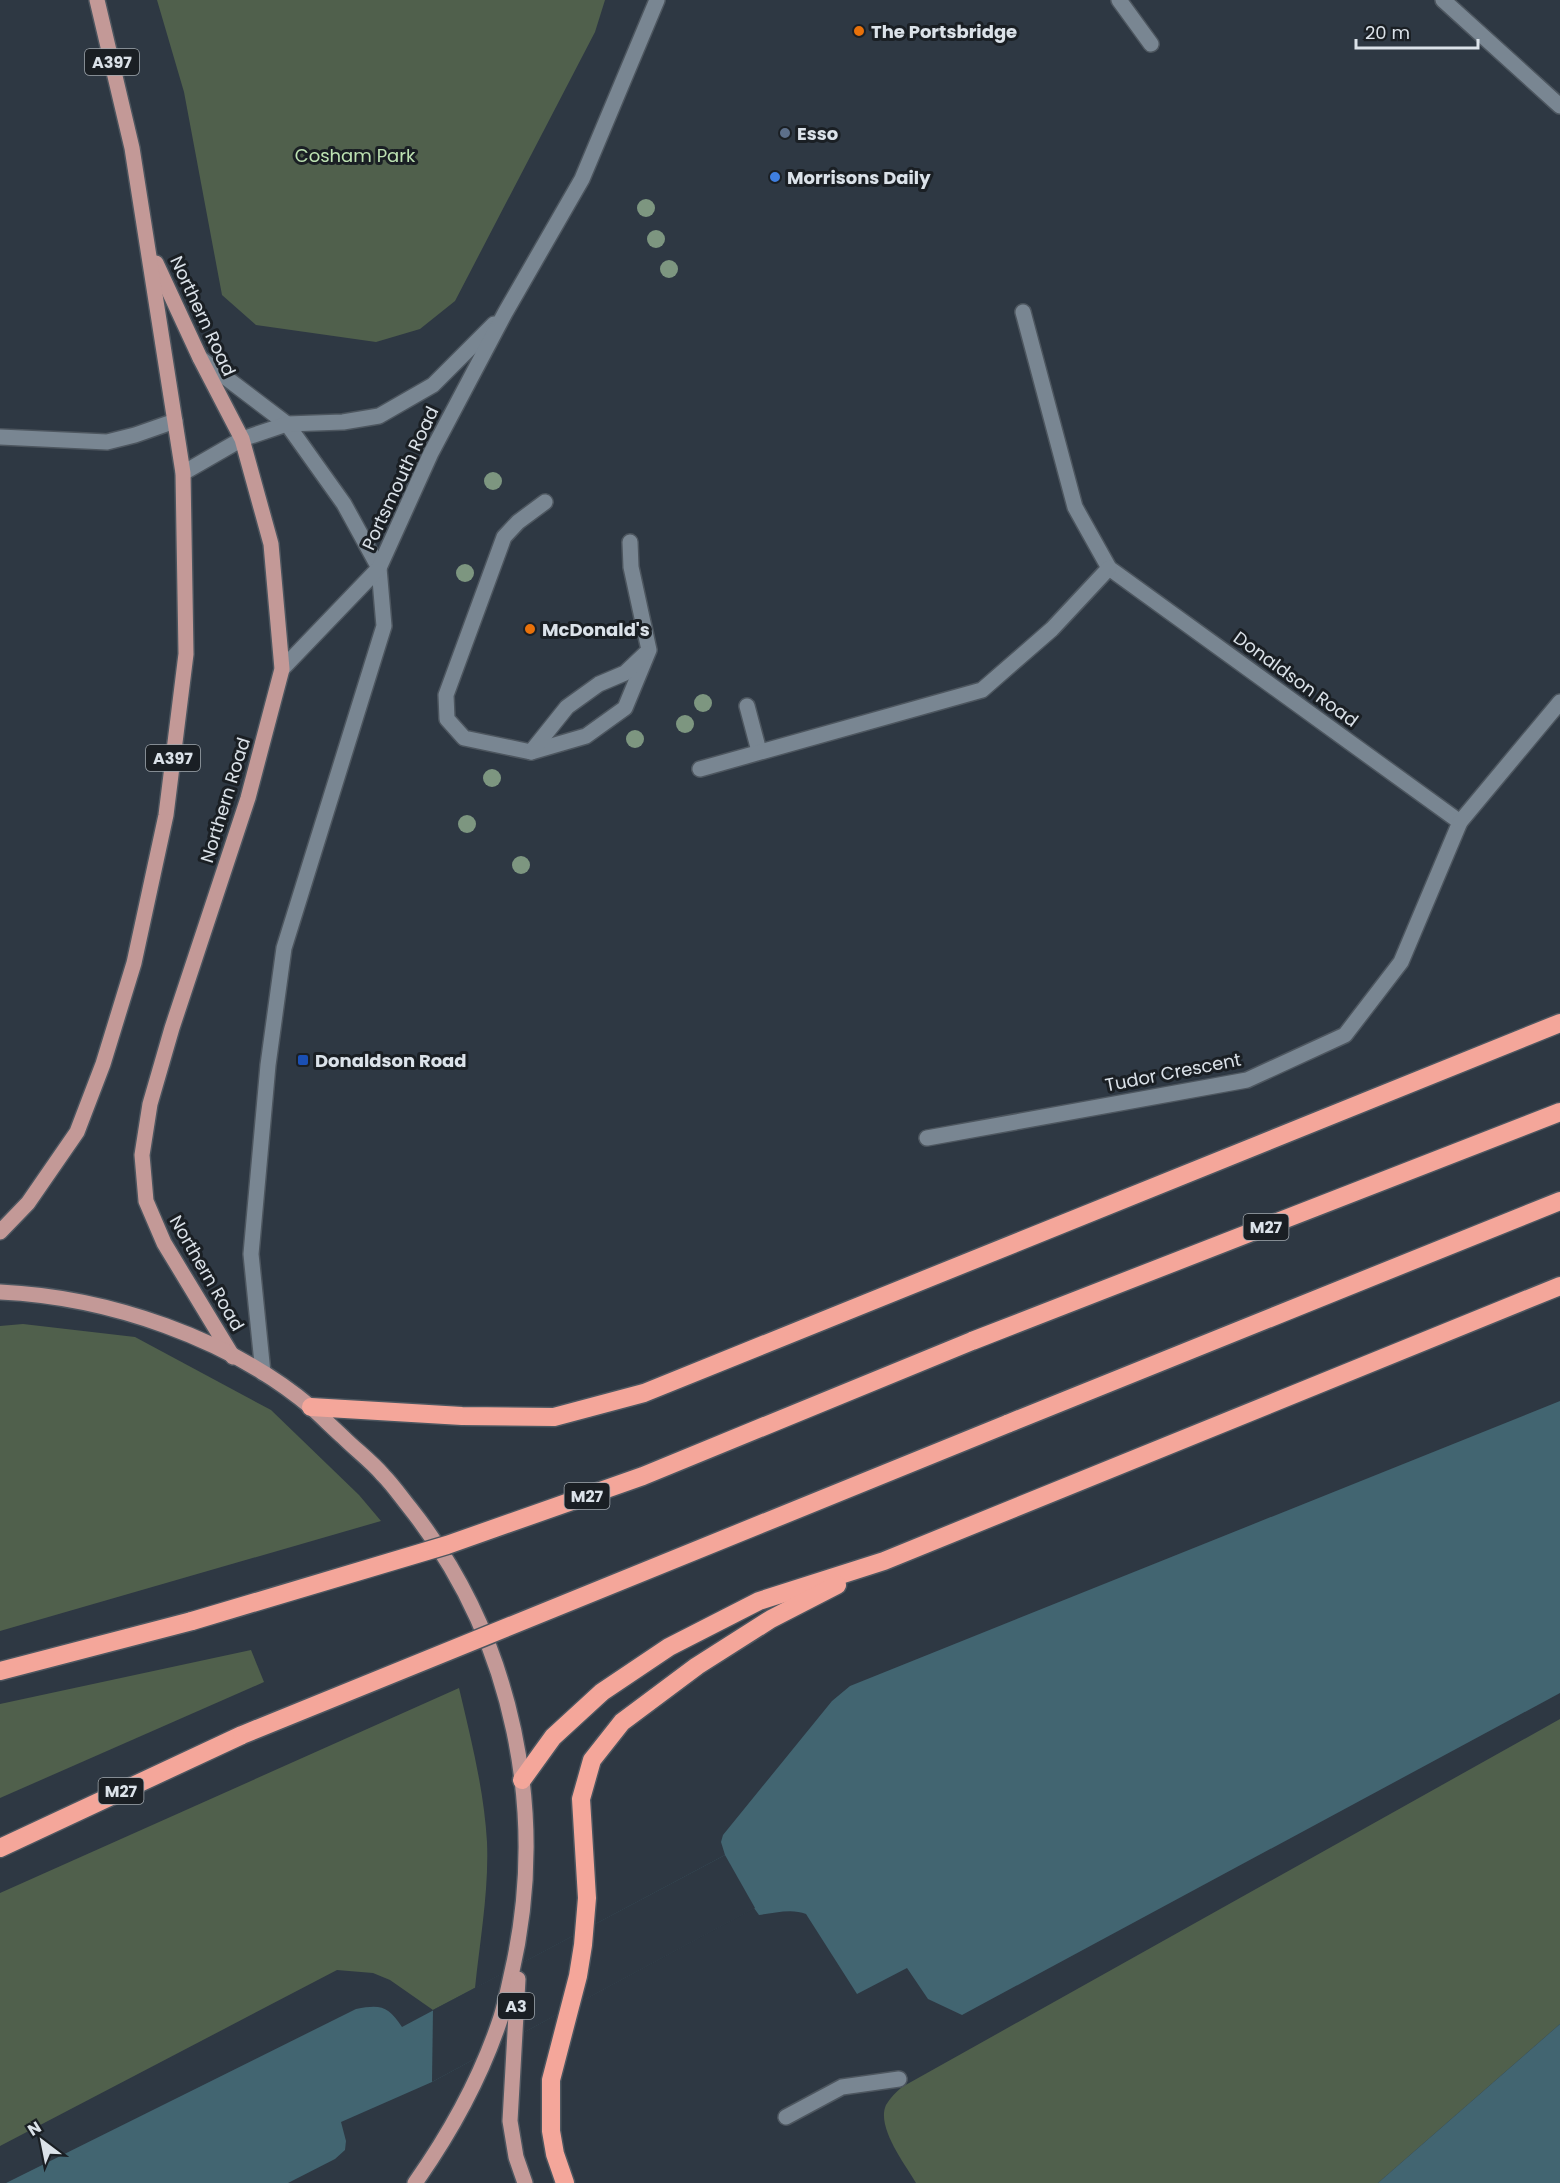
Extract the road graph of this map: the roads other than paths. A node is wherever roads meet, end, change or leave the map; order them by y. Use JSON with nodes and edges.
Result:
{"nodes":[{"id":1,"x":97,"y":0,"type":"edge"},
{"id":2,"x":657,"y":0,"type":"edge"},
{"id":3,"x":1119,"y":0,"type":"edge"},
{"id":4,"x":1443,"y":0,"type":"edge"},
{"id":5,"x":1151,"y":44,"type":"dead end"},
{"id":6,"x":1560,"y":106,"type":"edge"},
{"id":7,"x":149,"y":247,"type":"junction"},
{"id":8,"x":1023,"y":312,"type":"dead end"},
{"id":9,"x":505,"y":314,"type":"junction"},
{"id":10,"x":200,"y":358,"type":"junction"},
{"id":11,"x":176,"y":421,"type":"junction"},
{"id":12,"x":287,"y":424,"type":"junction"},
{"id":13,"x":0,"y":437,"type":"edge"},
{"id":14,"x":242,"y":439,"type":"junction"},
{"id":15,"x":183,"y":473,"type":"junction"},
{"id":16,"x":545,"y":502,"type":"dead end"},
{"id":17,"x":630,"y":542,"type":"dead end"},
{"id":18,"x":379,"y":568,"type":"junction"},
{"id":19,"x":1109,"y":568,"type":"junction"},
{"id":20,"x":649,"y":650,"type":"junction"},
{"id":21,"x":282,"y":669,"type":"junction"},
{"id":22,"x":1560,"y":702,"type":"edge"},
{"id":23,"x":747,"y":706,"type":"dead end"},
{"id":24,"x":531,"y":752,"type":"junction"},
{"id":25,"x":759,"y":752,"type":"junction"},
{"id":26,"x":700,"y":769,"type":"dead end"},
{"id":27,"x":1460,"y":822,"type":"junction"},
{"id":28,"x":1560,"y":1023,"type":"edge"},
{"id":29,"x":1560,"y":1112,"type":"edge"},
{"id":30,"x":927,"y":1138,"type":"dead end"},
{"id":31,"x":1560,"y":1201,"type":"edge"},
{"id":32,"x":0,"y":1232,"type":"edge"},
{"id":33,"x":1560,"y":1286,"type":"edge"},
{"id":34,"x":0,"y":1292,"type":"edge"},
{"id":35,"x":233,"y":1357,"type":"junction"},
{"id":36,"x":263,"y":1373,"type":"junction"},
{"id":37,"x":311,"y":1407,"type":"junction"},
{"id":38,"x":884,"y":1561,"type":"junction"},
{"id":39,"x":0,"y":1671,"type":"edge"},
{"id":40,"x":522,"y":1780,"type":"junction"},
{"id":41,"x":0,"y":1848,"type":"edge"},
{"id":42,"x":519,"y":1940,"type":"junction"},
{"id":43,"x":899,"y":2079,"type":"dead end"},
{"id":44,"x":786,"y":2117,"type":"dead end"},
{"id":45,"x":415,"y":2183,"type":"edge"},
{"id":46,"x":525,"y":2183,"type":"edge"},
{"id":47,"x":565,"y":2183,"type":"edge"}],
"edges":[{"from":1,"to":7,"type":"main road","name":"Northern Road","number":"A397"},
{"from":2,"to":9,"type":"street","name":"Portsmouth Road"},
{"from":3,"to":5,"type":"street"},
{"from":4,"to":6,"type":"street"},
{"from":7,"to":10,"type":"main road","name":"Northern Road","number":"A397"},
{"from":7,"to":11,"type":"main road","name":"Northern Road","number":"A397"},
{"from":8,"to":19,"type":"street","name":"Donaldson Road"},
{"from":9,"to":12,"type":"street","name":"Portsmouth Road"},
{"from":9,"to":18,"type":"street","name":"Portsmouth Road"},
{"from":10,"to":12,"type":"street"},
{"from":10,"to":14,"type":"main road","name":"Northern Road","number":"A397"},
{"from":11,"to":13,"type":"street"},
{"from":11,"to":15,"type":"main road","name":"Northern Road","number":"A397"},
{"from":12,"to":14,"type":"street","name":"Portsmouth Road"},
{"from":12,"to":18,"type":"street"},
{"from":14,"to":15,"type":"street","name":"Portsmouth Road"},
{"from":14,"to":21,"type":"main road","name":"Northern Road","number":"A397"},
{"from":15,"to":32,"type":"main road","name":"Northern Road","number":"A397"},
{"from":16,"to":24,"type":"street"},
{"from":17,"to":20,"type":"street"},
{"from":18,"to":21,"type":"street","name":"Portsmouth Road"},
{"from":18,"to":36,"type":"street"},
{"from":19,"to":25,"type":"street"},
{"from":19,"to":27,"type":"street","name":"Donaldson Road"},
{"from":20,"to":24,"type":"street"},
{"from":20,"to":24,"type":"street"},
{"from":21,"to":35,"type":"main road","name":"Northern Road","number":"A397"},
{"from":22,"to":27,"type":"street","name":"Tudor Crescent"},
{"from":23,"to":25,"type":"street"},
{"from":25,"to":26,"type":"street"},
{"from":27,"to":30,"type":"street","name":"Tudor Crescent"},
{"from":28,"to":37,"type":"highway"},
{"from":29,"to":39,"type":"highway","number":"M27","bridge":true},
{"from":31,"to":41,"type":"highway","number":"M27","bridge":true},
{"from":33,"to":38,"type":"highway"},
{"from":34,"to":35,"type":"main road"},
{"from":35,"to":36,"type":"main road"},
{"from":36,"to":37,"type":"main road"},
{"from":37,"to":40,"type":"main road"},
{"from":38,"to":40,"type":"highway"},
{"from":38,"to":47,"type":"highway"},
{"from":40,"to":42,"type":"main road"},
{"from":42,"to":45,"type":"main road"},
{"from":42,"to":46,"type":"main road","number":"A3"},
{"from":43,"to":44,"type":"street"}]}
